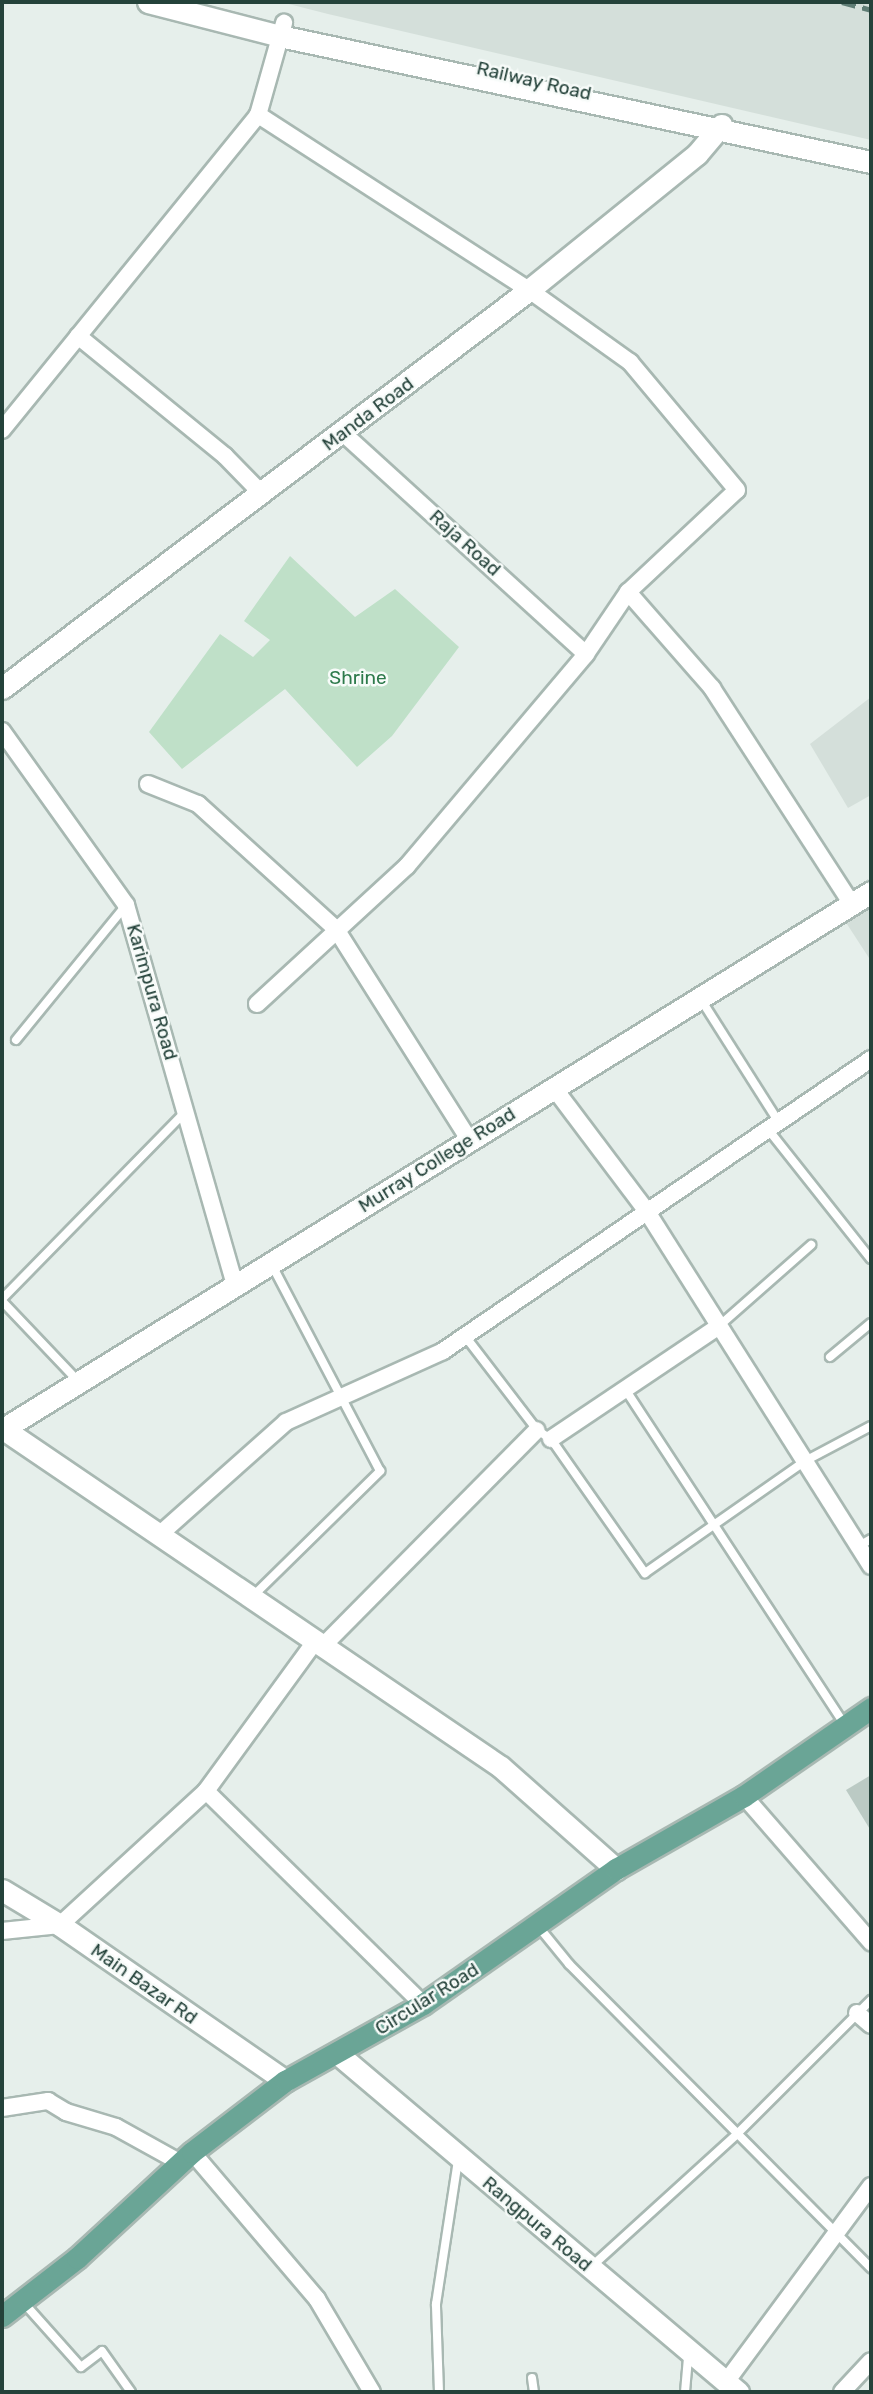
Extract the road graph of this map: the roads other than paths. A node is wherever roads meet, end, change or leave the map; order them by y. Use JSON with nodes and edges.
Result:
{"nodes":[{"id":1,"x":148,"y":2,"type":"edge"},
{"id":2,"x":197,"y":2,"type":"edge"},
{"id":3,"x":282,"y":30,"type":"junction"},
{"id":4,"x":258,"y":116,"type":"junction"},
{"id":5,"x":719,"y":127,"type":"junction"},
{"id":6,"x":871,"y":160,"type":"edge"},
{"id":7,"x":529,"y":290,"type":"junction"},
{"id":8,"x":78,"y":336,"type":"junction"},
{"id":9,"x":2,"y":430,"type":"edge"},
{"id":10,"x":343,"y":433,"type":"junction"},
{"id":11,"x":263,"y":495,"type":"junction"},
{"id":12,"x":628,"y":592,"type":"junction"},
{"id":13,"x":586,"y":654,"type":"junction"},
{"id":14,"x":2,"y":688,"type":"edge"},
{"id":15,"x":2,"y":732,"type":"edge"},
{"id":16,"x":148,"y":784,"type":"dead end"},
{"id":17,"x":871,"y":892,"type":"edge"},
{"id":18,"x":852,"y":904,"type":"junction"},
{"id":19,"x":126,"y":905,"type":"junction"},
{"id":20,"x":336,"y":929,"type":"junction"},
{"id":21,"x":700,"y":998,"type":"junction"},
{"id":22,"x":257,"y":1004,"type":"dead end"},
{"id":23,"x":16,"y":1040,"type":"dead end"},
{"id":24,"x":871,"y":1059,"type":"edge"},
{"id":25,"x":555,"y":1088,"type":"junction"},
{"id":26,"x":187,"y":1111,"type":"junction"},
{"id":27,"x":773,"y":1125,"type":"junction"},
{"id":28,"x":470,"y":1141,"type":"junction"},
{"id":29,"x":646,"y":1210,"type":"junction"},
{"id":30,"x":811,"y":1245,"type":"dead end"},
{"id":31,"x":871,"y":1259,"type":"edge"},
{"id":32,"x":271,"y":1263,"type":"junction"},
{"id":33,"x":235,"y":1286,"type":"junction"},
{"id":34,"x":2,"y":1300,"type":"edge"},
{"id":35,"x":871,"y":1323,"type":"edge"},
{"id":36,"x":719,"y":1326,"type":"junction"},
{"id":37,"x":465,"y":1336,"type":"junction"},
{"id":38,"x":830,"y":1357,"type":"dead end"},
{"id":39,"x":79,"y":1382,"type":"junction"},
{"id":40,"x":627,"y":1392,"type":"junction"},
{"id":41,"x":340,"y":1398,"type":"junction"},
{"id":42,"x":871,"y":1426,"type":"edge"},
{"id":43,"x":3,"y":1428,"type":"edge"},
{"id":44,"x":544,"y":1434,"type":"junction"},
{"id":45,"x":805,"y":1461,"type":"junction"},
{"id":46,"x":712,"y":1522,"type":"junction"},
{"id":47,"x":158,"y":1536,"type":"junction"},
{"id":48,"x":865,"y":1542,"type":"edge"},
{"id":49,"x":871,"y":1566,"type":"edge"},
{"id":50,"x":250,"y":1599,"type":"junction"},
{"id":51,"x":318,"y":1645,"type":"junction"},
{"id":52,"x":871,"y":1707,"type":"edge"},
{"id":53,"x":845,"y":1724,"type":"junction"},
{"id":54,"x":206,"y":1791,"type":"junction"},
{"id":55,"x":744,"y":1796,"type":"junction"},
{"id":56,"x":616,"y":1868,"type":"junction"},
{"id":57,"x":2,"y":1890,"type":"edge"},
{"id":58,"x":60,"y":1925,"type":"junction"},
{"id":59,"x":538,"y":1926,"type":"junction"},
{"id":60,"x":2,"y":1931,"type":"edge"},
{"id":61,"x":871,"y":1942,"type":"edge"},
{"id":62,"x":871,"y":2000,"type":"edge"},
{"id":63,"x":423,"y":2004,"type":"junction"},
{"id":64,"x":858,"y":2013,"type":"junction"},
{"id":65,"x":871,"y":2025,"type":"edge"},
{"id":66,"x":338,"y":2054,"type":"junction"},
{"id":67,"x":285,"y":2081,"type":"junction"},
{"id":68,"x":2,"y":2108,"type":"edge"},
{"id":69,"x":738,"y":2133,"type":"junction"},
{"id":70,"x":186,"y":2157,"type":"junction"},
{"id":71,"x":459,"y":2157,"type":"junction"},
{"id":72,"x":871,"y":2186,"type":"edge"},
{"id":73,"x":834,"y":2232,"type":"junction"},
{"id":74,"x":871,"y":2267,"type":"edge"},
{"id":75,"x":590,"y":2268,"type":"junction"},
{"id":76,"x":23,"y":2302,"type":"junction"},
{"id":77,"x":2,"y":2316,"type":"edge"},
{"id":78,"x":688,"y":2352,"type":"junction"},
{"id":79,"x":871,"y":2361,"type":"edge"},
{"id":80,"x":532,"y":2378,"type":"dead end"},
{"id":81,"x":732,"y":2387,"type":"edge"},
{"id":82,"x":131,"y":2392,"type":"edge"},
{"id":83,"x":372,"y":2392,"type":"edge"},
{"id":84,"x":439,"y":2392,"type":"edge"},
{"id":85,"x":534,"y":2392,"type":"edge"},
{"id":86,"x":685,"y":2392,"type":"edge"},
{"id":87,"x":842,"y":2392,"type":"edge"}],
"edges":[{"from":1,"to":3,"type":"street"},
{"from":2,"to":3,"type":"street","name":"Railway Road"},
{"from":3,"to":4,"type":"street"},
{"from":3,"to":5,"type":"street","name":"Railway Road"},
{"from":4,"to":7,"type":"street"},
{"from":4,"to":8,"type":"street"},
{"from":5,"to":6,"type":"street","name":"Railway Road"},
{"from":5,"to":7,"type":"street","name":"Manda Road"},
{"from":7,"to":10,"type":"street","name":"Manda Road"},
{"from":7,"to":12,"type":"street"},
{"from":8,"to":9,"type":"street"},
{"from":8,"to":11,"type":"street"},
{"from":10,"to":11,"type":"street","name":"Manda Road"},
{"from":10,"to":13,"type":"street","name":"Raja Road"},
{"from":11,"to":14,"type":"street","name":"Manda Road"},
{"from":12,"to":13,"type":"street"},
{"from":12,"to":18,"type":"street"},
{"from":13,"to":20,"type":"street"},
{"from":15,"to":19,"type":"street","name":"Karimpura Road"},
{"from":16,"to":20,"type":"street"},
{"from":17,"to":18,"type":"street","name":"Murray College Road"},
{"from":18,"to":21,"type":"street","name":"Murray College Road"},
{"from":19,"to":23,"type":"lane"},
{"from":19,"to":26,"type":"street","name":"Karimpura Road"},
{"from":20,"to":22,"type":"street"},
{"from":20,"to":28,"type":"street"},
{"from":21,"to":25,"type":"street","name":"Murray College Road"},
{"from":21,"to":27,"type":"lane"},
{"from":24,"to":27,"type":"street"},
{"from":25,"to":28,"type":"street","name":"Murray College Road"},
{"from":25,"to":29,"type":"street"},
{"from":26,"to":33,"type":"street","name":"Karimpura Road"},
{"from":26,"to":34,"type":"lane"},
{"from":27,"to":29,"type":"street"},
{"from":27,"to":31,"type":"lane"},
{"from":28,"to":32,"type":"street","name":"Murray College Road"},
{"from":29,"to":36,"type":"street"},
{"from":29,"to":37,"type":"street"},
{"from":30,"to":36,"type":"lane"},
{"from":32,"to":33,"type":"street","name":"Murray College Road"},
{"from":32,"to":41,"type":"lane"},
{"from":33,"to":39,"type":"street","name":"Murray College Road"},
{"from":34,"to":39,"type":"lane"},
{"from":35,"to":38,"type":"lane"},
{"from":36,"to":40,"type":"street"},
{"from":36,"to":45,"type":"street"},
{"from":37,"to":41,"type":"street"},
{"from":37,"to":44,"type":"lane"},
{"from":39,"to":43,"type":"street","name":"Murray College Road"},
{"from":40,"to":44,"type":"street"},
{"from":40,"to":46,"type":"lane"},
{"from":41,"to":47,"type":"street"},
{"from":41,"to":50,"type":"lane"},
{"from":42,"to":45,"type":"lane"},
{"from":43,"to":47,"type":"street"},
{"from":44,"to":46,"type":"lane"},
{"from":44,"to":51,"type":"street"},
{"from":45,"to":46,"type":"lane"},
{"from":45,"to":48,"type":"street"},
{"from":46,"to":53,"type":"lane"},
{"from":47,"to":50,"type":"street"},
{"from":48,"to":49,"type":"street"},
{"from":50,"to":51,"type":"street"},
{"from":51,"to":54,"type":"street"},
{"from":51,"to":56,"type":"street"},
{"from":52,"to":53,"type":"main road","name":"Circular Road"},
{"from":53,"to":55,"type":"main road","name":"Circular Road"},
{"from":54,"to":58,"type":"street"},
{"from":54,"to":63,"type":"street"},
{"from":55,"to":56,"type":"main road","name":"Circular Road"},
{"from":55,"to":61,"type":"street"},
{"from":56,"to":59,"type":"main road","name":"Circular Road"},
{"from":57,"to":58,"type":"street","name":"Main Bazar Rd"},
{"from":58,"to":60,"type":"street"},
{"from":58,"to":67,"type":"street","name":"Main Bazar Rd"},
{"from":59,"to":63,"type":"main road","name":"Circular Road"},
{"from":59,"to":69,"type":"lane"},
{"from":62,"to":64,"type":"lane"},
{"from":63,"to":66,"type":"main road","name":"Circular Road"},
{"from":64,"to":65,"type":"street"},
{"from":64,"to":69,"type":"lane"},
{"from":66,"to":67,"type":"main road","name":"Circular Road"},
{"from":66,"to":71,"type":"street","name":"Rangpura Road"},
{"from":67,"to":70,"type":"main road","name":"Circular Road"},
{"from":68,"to":70,"type":"street"},
{"from":69,"to":73,"type":"lane"},
{"from":69,"to":75,"type":"lane"},
{"from":70,"to":76,"type":"main road","name":"Circular Road"},
{"from":70,"to":83,"type":"street"},
{"from":71,"to":75,"type":"street","name":"Rangpura Road"},
{"from":71,"to":84,"type":"lane"},
{"from":72,"to":73,"type":"street"},
{"from":73,"to":74,"type":"lane"},
{"from":73,"to":81,"type":"street"},
{"from":75,"to":78,"type":"street","name":"Rangpura Road"},
{"from":76,"to":77,"type":"main road","name":"Circular Road"},
{"from":76,"to":82,"type":"lane"},
{"from":78,"to":81,"type":"street","name":"Rangpura Road"},
{"from":78,"to":86,"type":"lane"},
{"from":79,"to":87,"type":"street"},
{"from":80,"to":85,"type":"lane"}]}
